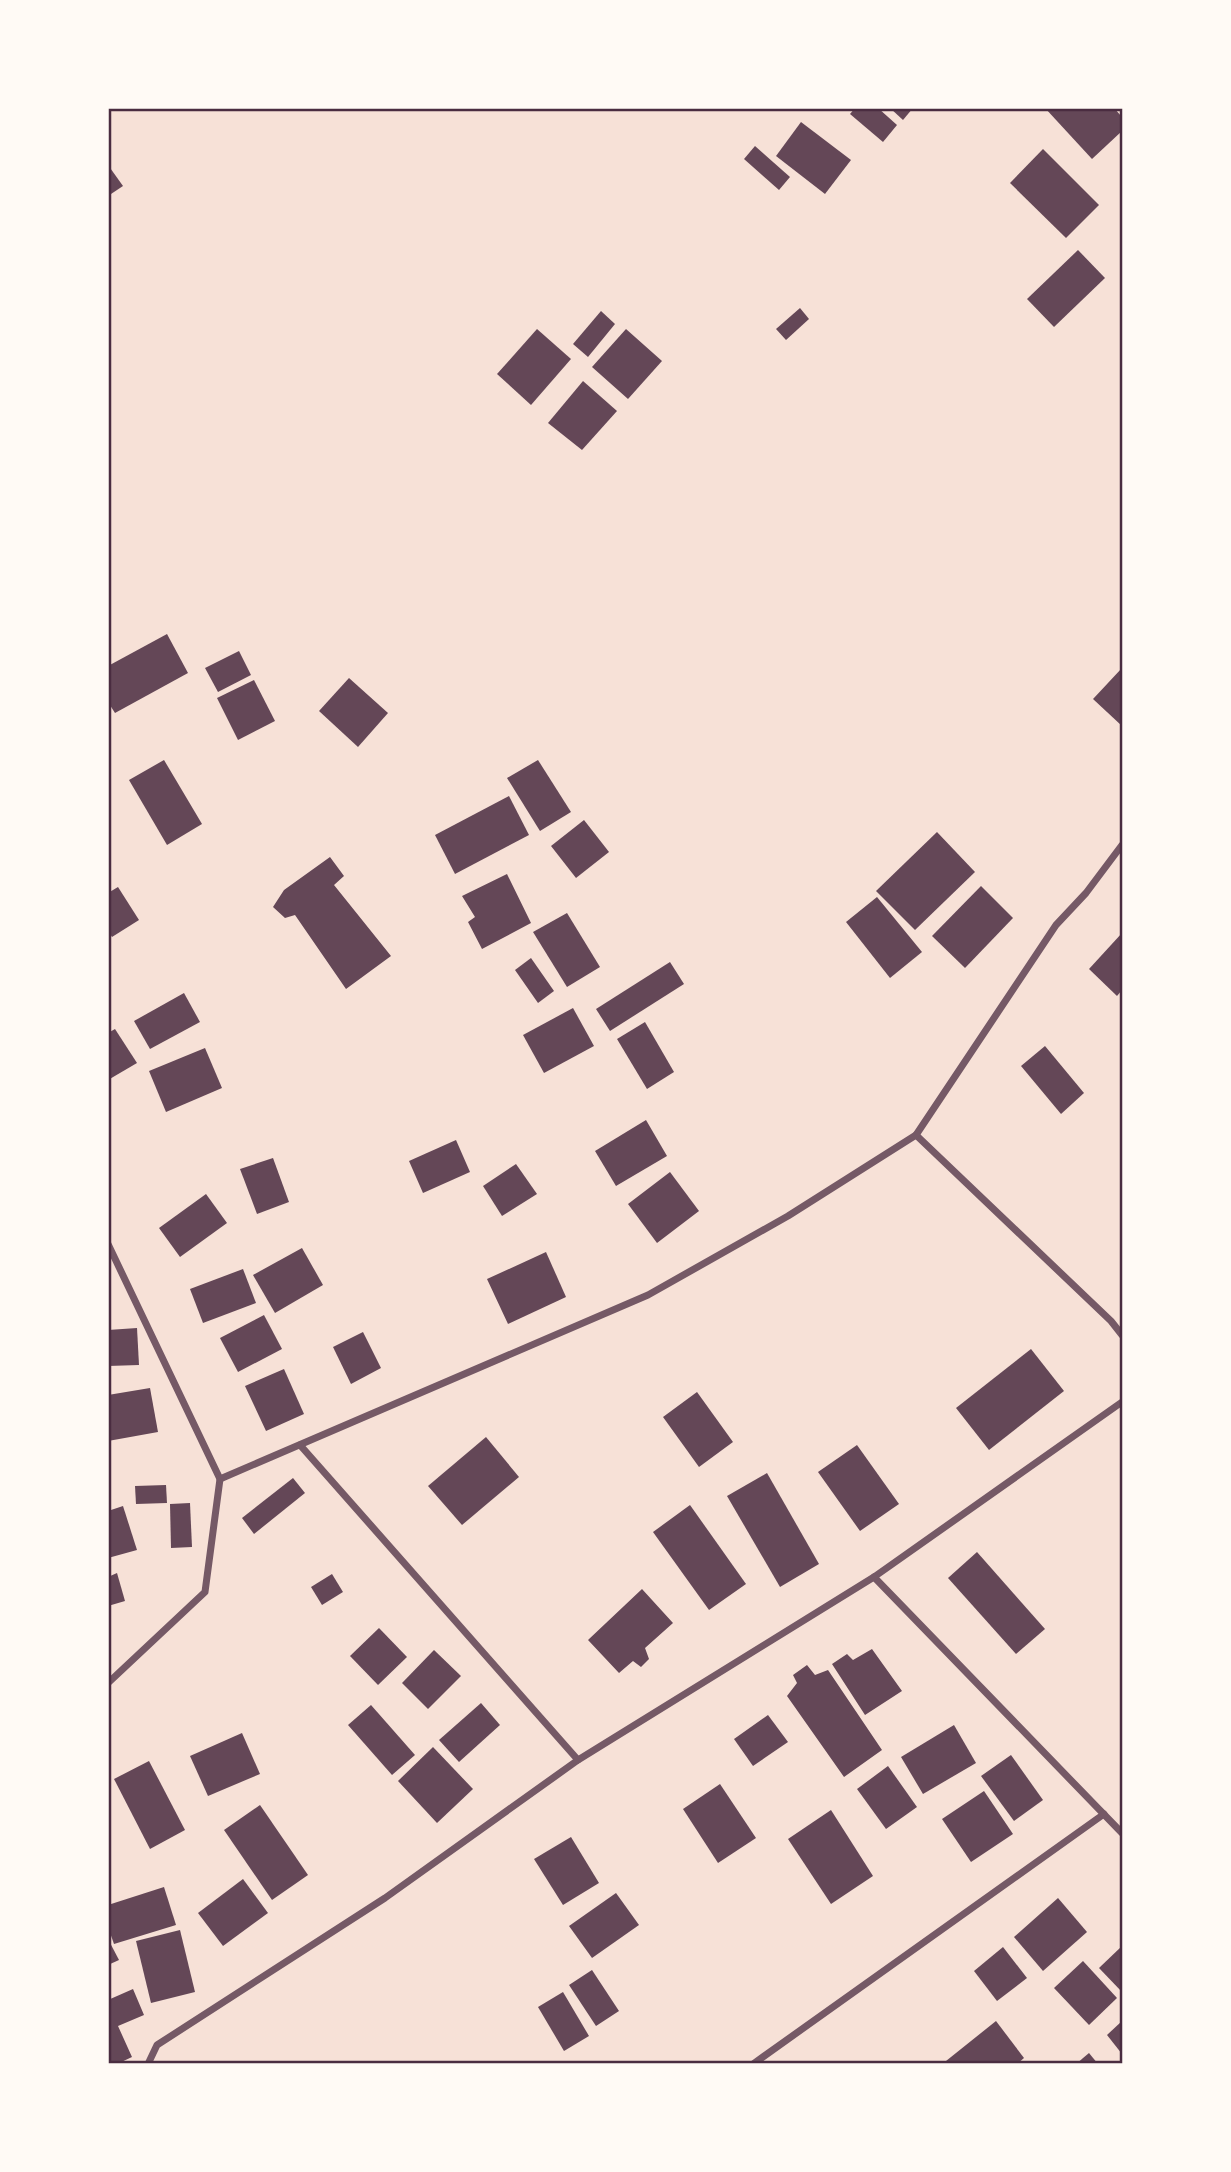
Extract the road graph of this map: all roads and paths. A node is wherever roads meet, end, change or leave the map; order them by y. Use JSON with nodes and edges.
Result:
{"nodes":[{"id":1,"x":1122,"y":845,"type":"edge"},
{"id":2,"x":916,"y":1135,"type":"junction"},
{"id":3,"x":108,"y":1244,"type":"edge"},
{"id":4,"x":1122,"y":1335,"type":"edge"},
{"id":5,"x":1122,"y":1402,"type":"edge"},
{"id":6,"x":300,"y":1445,"type":"junction"},
{"id":7,"x":220,"y":1479,"type":"junction"},
{"id":8,"x":874,"y":1577,"type":"junction"},
{"id":9,"x":108,"y":1683,"type":"edge"},
{"id":10,"x":578,"y":1760,"type":"junction"},
{"id":11,"x":1104,"y":1814,"type":"junction"},
{"id":12,"x":1122,"y":1833,"type":"edge"},
{"id":13,"x":148,"y":2063,"type":"edge"},
{"id":14,"x":752,"y":2063,"type":"edge"}],
"edges":[{"from":1,"to":2,"type":"street"},
{"from":2,"to":4,"type":"street"},
{"from":2,"to":6,"type":"street"},
{"from":3,"to":7,"type":"street"},
{"from":5,"to":8,"type":"street"},
{"from":6,"to":7,"type":"street"},
{"from":6,"to":10,"type":"street"},
{"from":7,"to":9,"type":"street"},
{"from":8,"to":10,"type":"street"},
{"from":8,"to":11,"type":"street"},
{"from":10,"to":13,"type":"street"},
{"from":11,"to":12,"type":"street"},
{"from":11,"to":14,"type":"street"}]}
